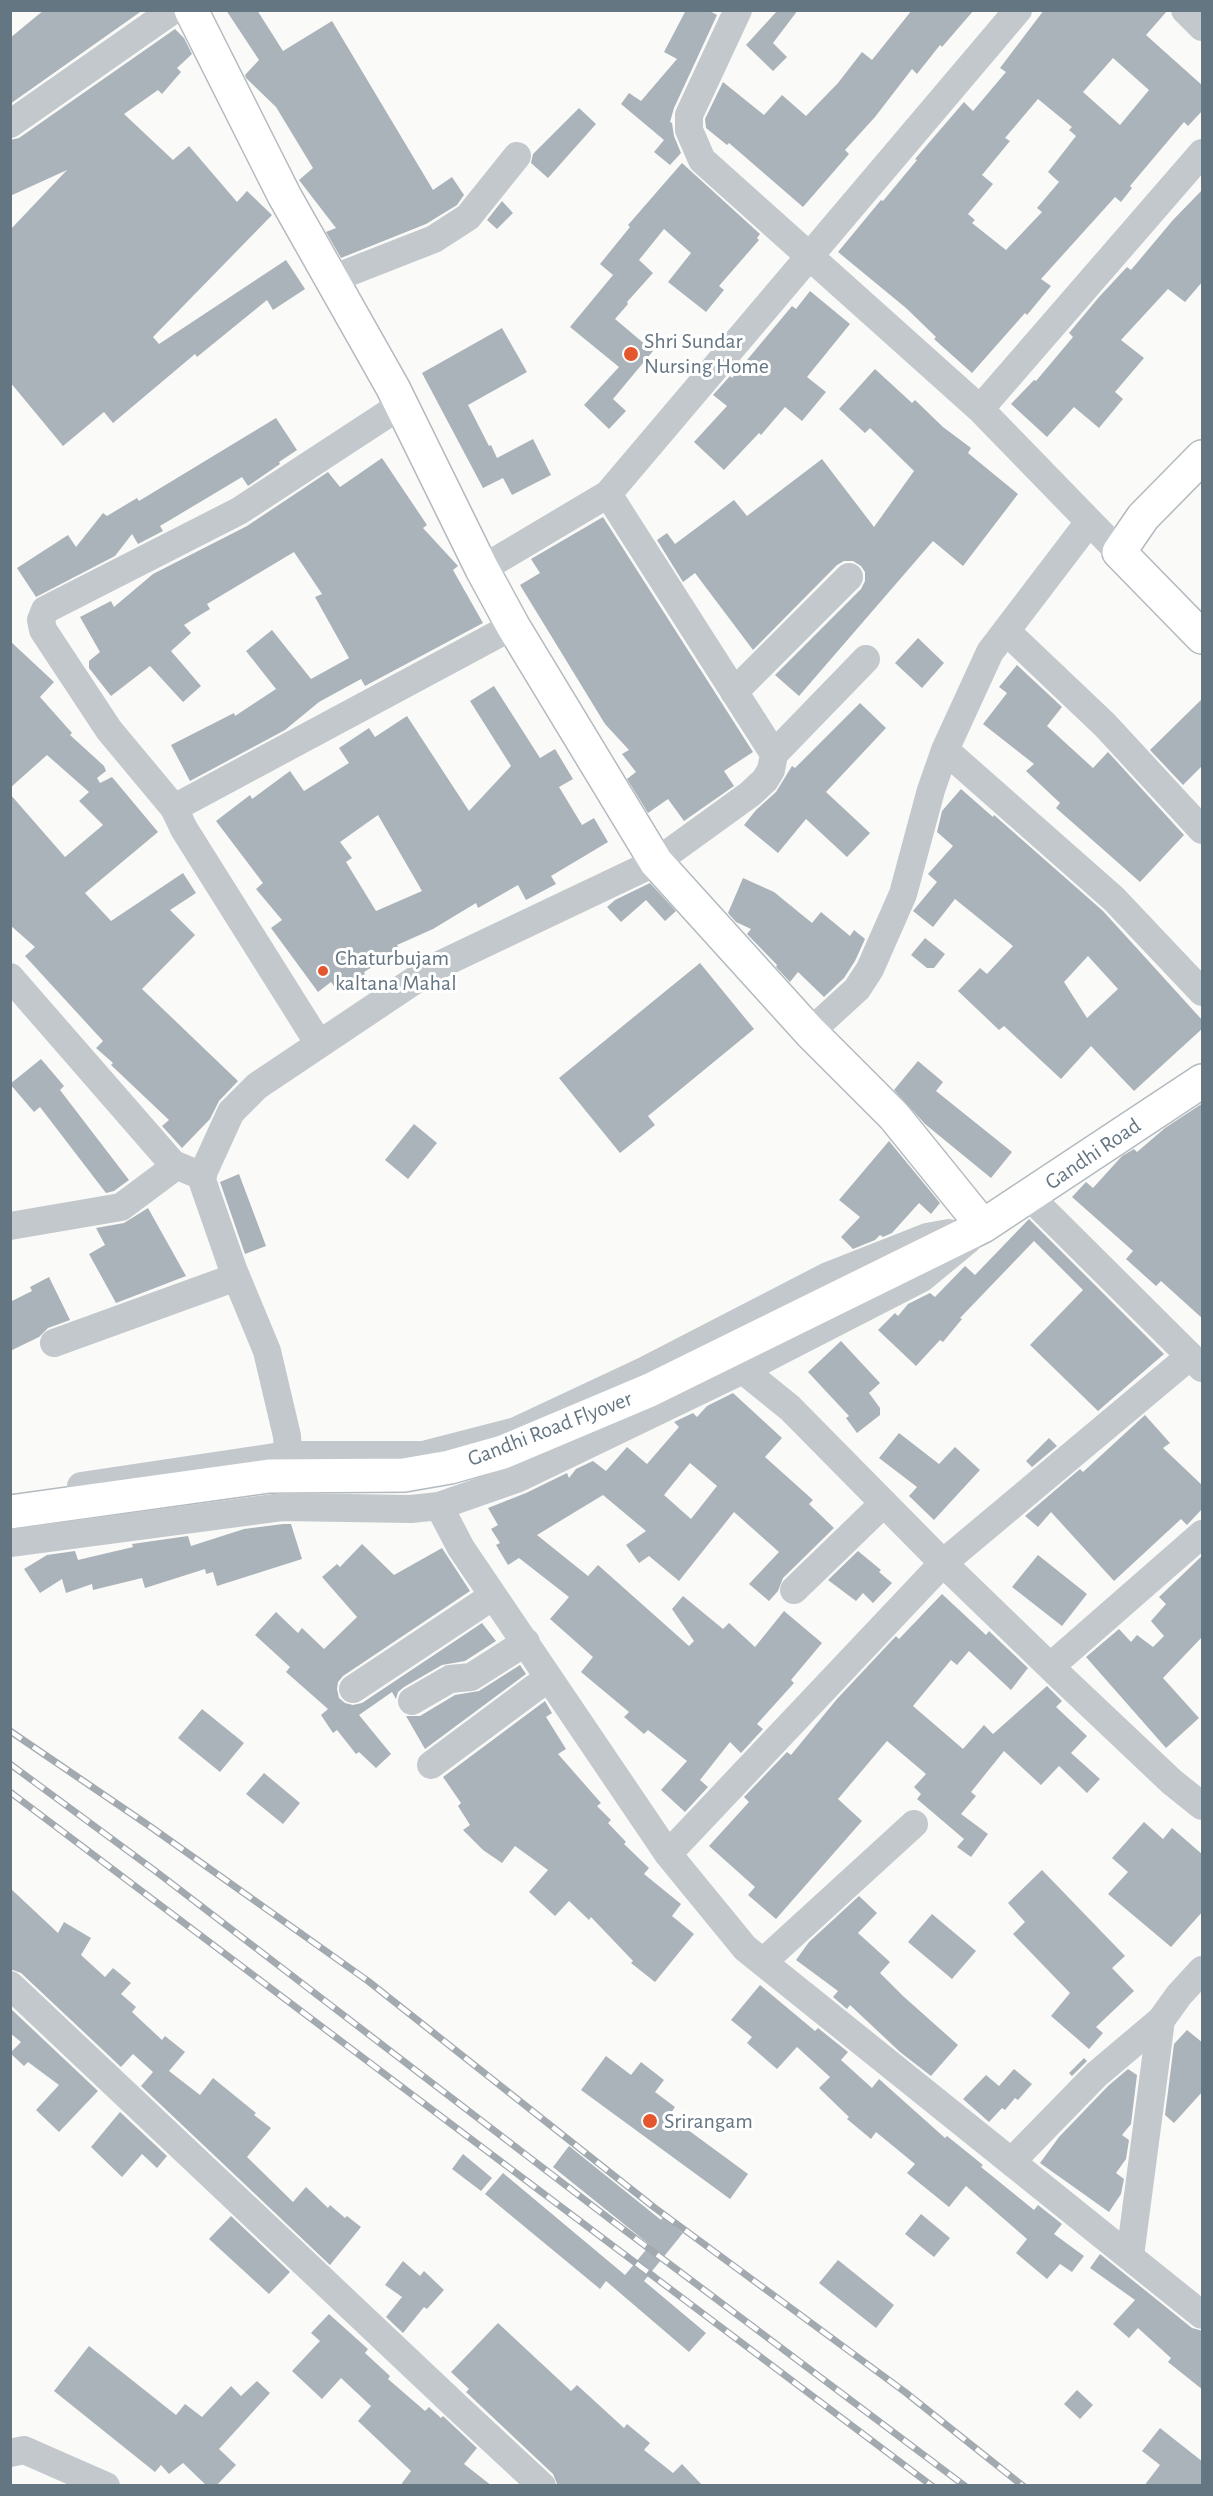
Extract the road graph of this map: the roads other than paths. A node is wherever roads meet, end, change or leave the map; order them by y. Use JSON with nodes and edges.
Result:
{"nodes":[{"id":1,"x":173,"y":10,"type":"edge"},
{"id":2,"x":191,"y":10,"type":"edge"},
{"id":3,"x":738,"y":10,"type":"edge"},
{"id":4,"x":1018,"y":10,"type":"edge"},
{"id":5,"x":1185,"y":10,"type":"edge"},
{"id":6,"x":1203,"y":27,"type":"edge"},
{"id":7,"x":10,"y":124,"type":"edge"},
{"id":8,"x":1203,"y":153,"type":"edge"},
{"id":9,"x":517,"y":156,"type":"dead end"},
{"id":10,"x":810,"y":257,"type":"junction"},
{"id":11,"x":334,"y":283,"type":"junction"},
{"id":12,"x":397,"y":397,"type":"junction"},
{"id":13,"x":980,"y":409,"type":"junction"},
{"id":14,"x":1203,"y":457,"type":"edge"},
{"id":15,"x":608,"y":494,"type":"junction"},
{"id":16,"x":1089,"y":522,"type":"junction"},
{"id":17,"x":1119,"y":552,"type":"junction"},
{"id":18,"x":482,"y":569,"type":"junction"},
{"id":19,"x":849,"y":577,"type":"dead end"},
{"id":20,"x":513,"y":626,"type":"junction"},
{"id":21,"x":1006,"y":631,"type":"junction"},
{"id":22,"x":1203,"y":637,"type":"edge"},
{"id":23,"x":866,"y":659,"type":"dead end"},
{"id":24,"x":734,"y":692,"type":"junction"},
{"id":25,"x":945,"y":750,"type":"junction"},
{"id":26,"x":774,"y":754,"type":"junction"},
{"id":27,"x":174,"y":808,"type":"junction"},
{"id":28,"x":1203,"y":830,"type":"edge"},
{"id":29,"x":656,"y":862,"type":"junction"},
{"id":30,"x":10,"y":976,"type":"edge"},
{"id":31,"x":1203,"y":992,"type":"edge"},
{"id":32,"x":816,"y":1038,"type":"junction"},
{"id":33,"x":319,"y":1044,"type":"junction"},
{"id":34,"x":1203,"y":1081,"type":"edge"},
{"id":35,"x":176,"y":1166,"type":"junction"},
{"id":36,"x":202,"y":1176,"type":"junction"},
{"id":37,"x":1029,"y":1196,"type":"junction"},
{"id":38,"x":10,"y":1226,"type":"edge"},
{"id":39,"x":983,"y":1226,"type":"junction"},
{"id":40,"x":236,"y":1277,"type":"junction"},
{"id":41,"x":54,"y":1343,"type":"dead end"},
{"id":42,"x":1196,"y":1363,"type":"edge"},
{"id":43,"x":743,"y":1370,"type":"junction"},
{"id":44,"x":288,"y":1455,"type":"junction"},
{"id":45,"x":10,"y":1496,"type":"edge"},
{"id":46,"x":884,"y":1503,"type":"junction"},
{"id":47,"x":439,"y":1506,"type":"junction"},
{"id":48,"x":10,"y":1512,"type":"edge"},
{"id":49,"x":1203,"y":1534,"type":"edge"},
{"id":50,"x":10,"y":1543,"type":"edge"},
{"id":51,"x":943,"y":1563,"type":"junction"},
{"id":52,"x":794,"y":1590,"type":"dead end"},
{"id":53,"x":493,"y":1596,"type":"junction"},
{"id":54,"x":526,"y":1642,"type":"junction"},
{"id":55,"x":1051,"y":1666,"type":"junction"},
{"id":56,"x":549,"y":1678,"type":"junction"},
{"id":57,"x":353,"y":1689,"type":"dead end"},
{"id":58,"x":412,"y":1701,"type":"dead end"},
{"id":59,"x":431,"y":1765,"type":"dead end"},
{"id":60,"x":1203,"y":1806,"type":"edge"},
{"id":61,"x":914,"y":1824,"type":"dead end"},
{"id":62,"x":668,"y":1854,"type":"junction"},
{"id":63,"x":763,"y":1962,"type":"junction"},
{"id":64,"x":1203,"y":1970,"type":"edge"},
{"id":65,"x":10,"y":1984,"type":"edge"},
{"id":66,"x":1161,"y":2020,"type":"junction"},
{"id":67,"x":1012,"y":2161,"type":"junction"},
{"id":68,"x":1130,"y":2256,"type":"junction"},
{"id":69,"x":1203,"y":2315,"type":"edge"},
{"id":70,"x":10,"y":2453,"type":"edge"},
{"id":71,"x":106,"y":2486,"type":"edge"},
{"id":72,"x":542,"y":2486,"type":"edge"}],
"edges":[{"from":1,"to":7,"type":"street"},
{"from":2,"to":11,"type":"main road"},
{"from":3,"to":10,"type":"street"},
{"from":4,"to":10,"type":"street"},
{"from":5,"to":6,"type":"street"},
{"from":8,"to":13,"type":"street"},
{"from":9,"to":11,"type":"street"},
{"from":10,"to":13,"type":"street"},
{"from":10,"to":15,"type":"street"},
{"from":11,"to":12,"type":"main road"},
{"from":12,"to":18,"type":"main road"},
{"from":12,"to":27,"type":"street"},
{"from":13,"to":16,"type":"street"},
{"from":14,"to":17,"type":"main road"},
{"from":15,"to":18,"type":"street"},
{"from":15,"to":24,"type":"street"},
{"from":16,"to":17,"type":"street"},
{"from":16,"to":21,"type":"street"},
{"from":17,"to":22,"type":"main road"},
{"from":18,"to":20,"type":"main road"},
{"from":19,"to":24,"type":"street"},
{"from":20,"to":27,"type":"street"},
{"from":20,"to":29,"type":"main road"},
{"from":21,"to":25,"type":"street"},
{"from":21,"to":28,"type":"street"},
{"from":23,"to":26,"type":"street"},
{"from":24,"to":26,"type":"street"},
{"from":25,"to":31,"type":"street"},
{"from":25,"to":32,"type":"street"},
{"from":26,"to":29,"type":"street"},
{"from":27,"to":33,"type":"street"},
{"from":29,"to":32,"type":"main road"},
{"from":29,"to":33,"type":"street"},
{"from":30,"to":35,"type":"street"},
{"from":32,"to":39,"type":"main road"},
{"from":33,"to":36,"type":"street"},
{"from":34,"to":37,"type":"main road","name":"Gandhi Road"},
{"from":35,"to":36,"type":"street"},
{"from":35,"to":38,"type":"street"},
{"from":36,"to":40,"type":"street"},
{"from":37,"to":39,"type":"main road","name":"Gandhi Road"},
{"from":37,"to":42,"type":"street"},
{"from":39,"to":43,"type":"street"},
{"from":39,"to":44,"type":"street"},
{"from":39,"to":48,"type":"main road","name":"Gandhi Road Flyover"},
{"from":40,"to":41,"type":"street"},
{"from":40,"to":44,"type":"street"},
{"from":42,"to":51,"type":"street"},
{"from":43,"to":46,"type":"street"},
{"from":43,"to":47,"type":"street"},
{"from":44,"to":45,"type":"street"},
{"from":46,"to":51,"type":"street"},
{"from":46,"to":52,"type":"street"},
{"from":47,"to":50,"type":"street"},
{"from":47,"to":53,"type":"street"},
{"from":49,"to":55,"type":"street"},
{"from":51,"to":55,"type":"street"},
{"from":51,"to":62,"type":"street"},
{"from":53,"to":54,"type":"street"},
{"from":53,"to":57,"type":"street"},
{"from":54,"to":56,"type":"street"},
{"from":54,"to":58,"type":"street"},
{"from":55,"to":60,"type":"street"},
{"from":56,"to":59,"type":"street"},
{"from":56,"to":62,"type":"street"},
{"from":61,"to":63,"type":"street"},
{"from":62,"to":63,"type":"street"},
{"from":63,"to":67,"type":"street"},
{"from":64,"to":66,"type":"street"},
{"from":65,"to":72,"type":"street"},
{"from":66,"to":67,"type":"street"},
{"from":66,"to":68,"type":"street"},
{"from":67,"to":68,"type":"street"},
{"from":68,"to":69,"type":"street"},
{"from":70,"to":71,"type":"street"}]}
